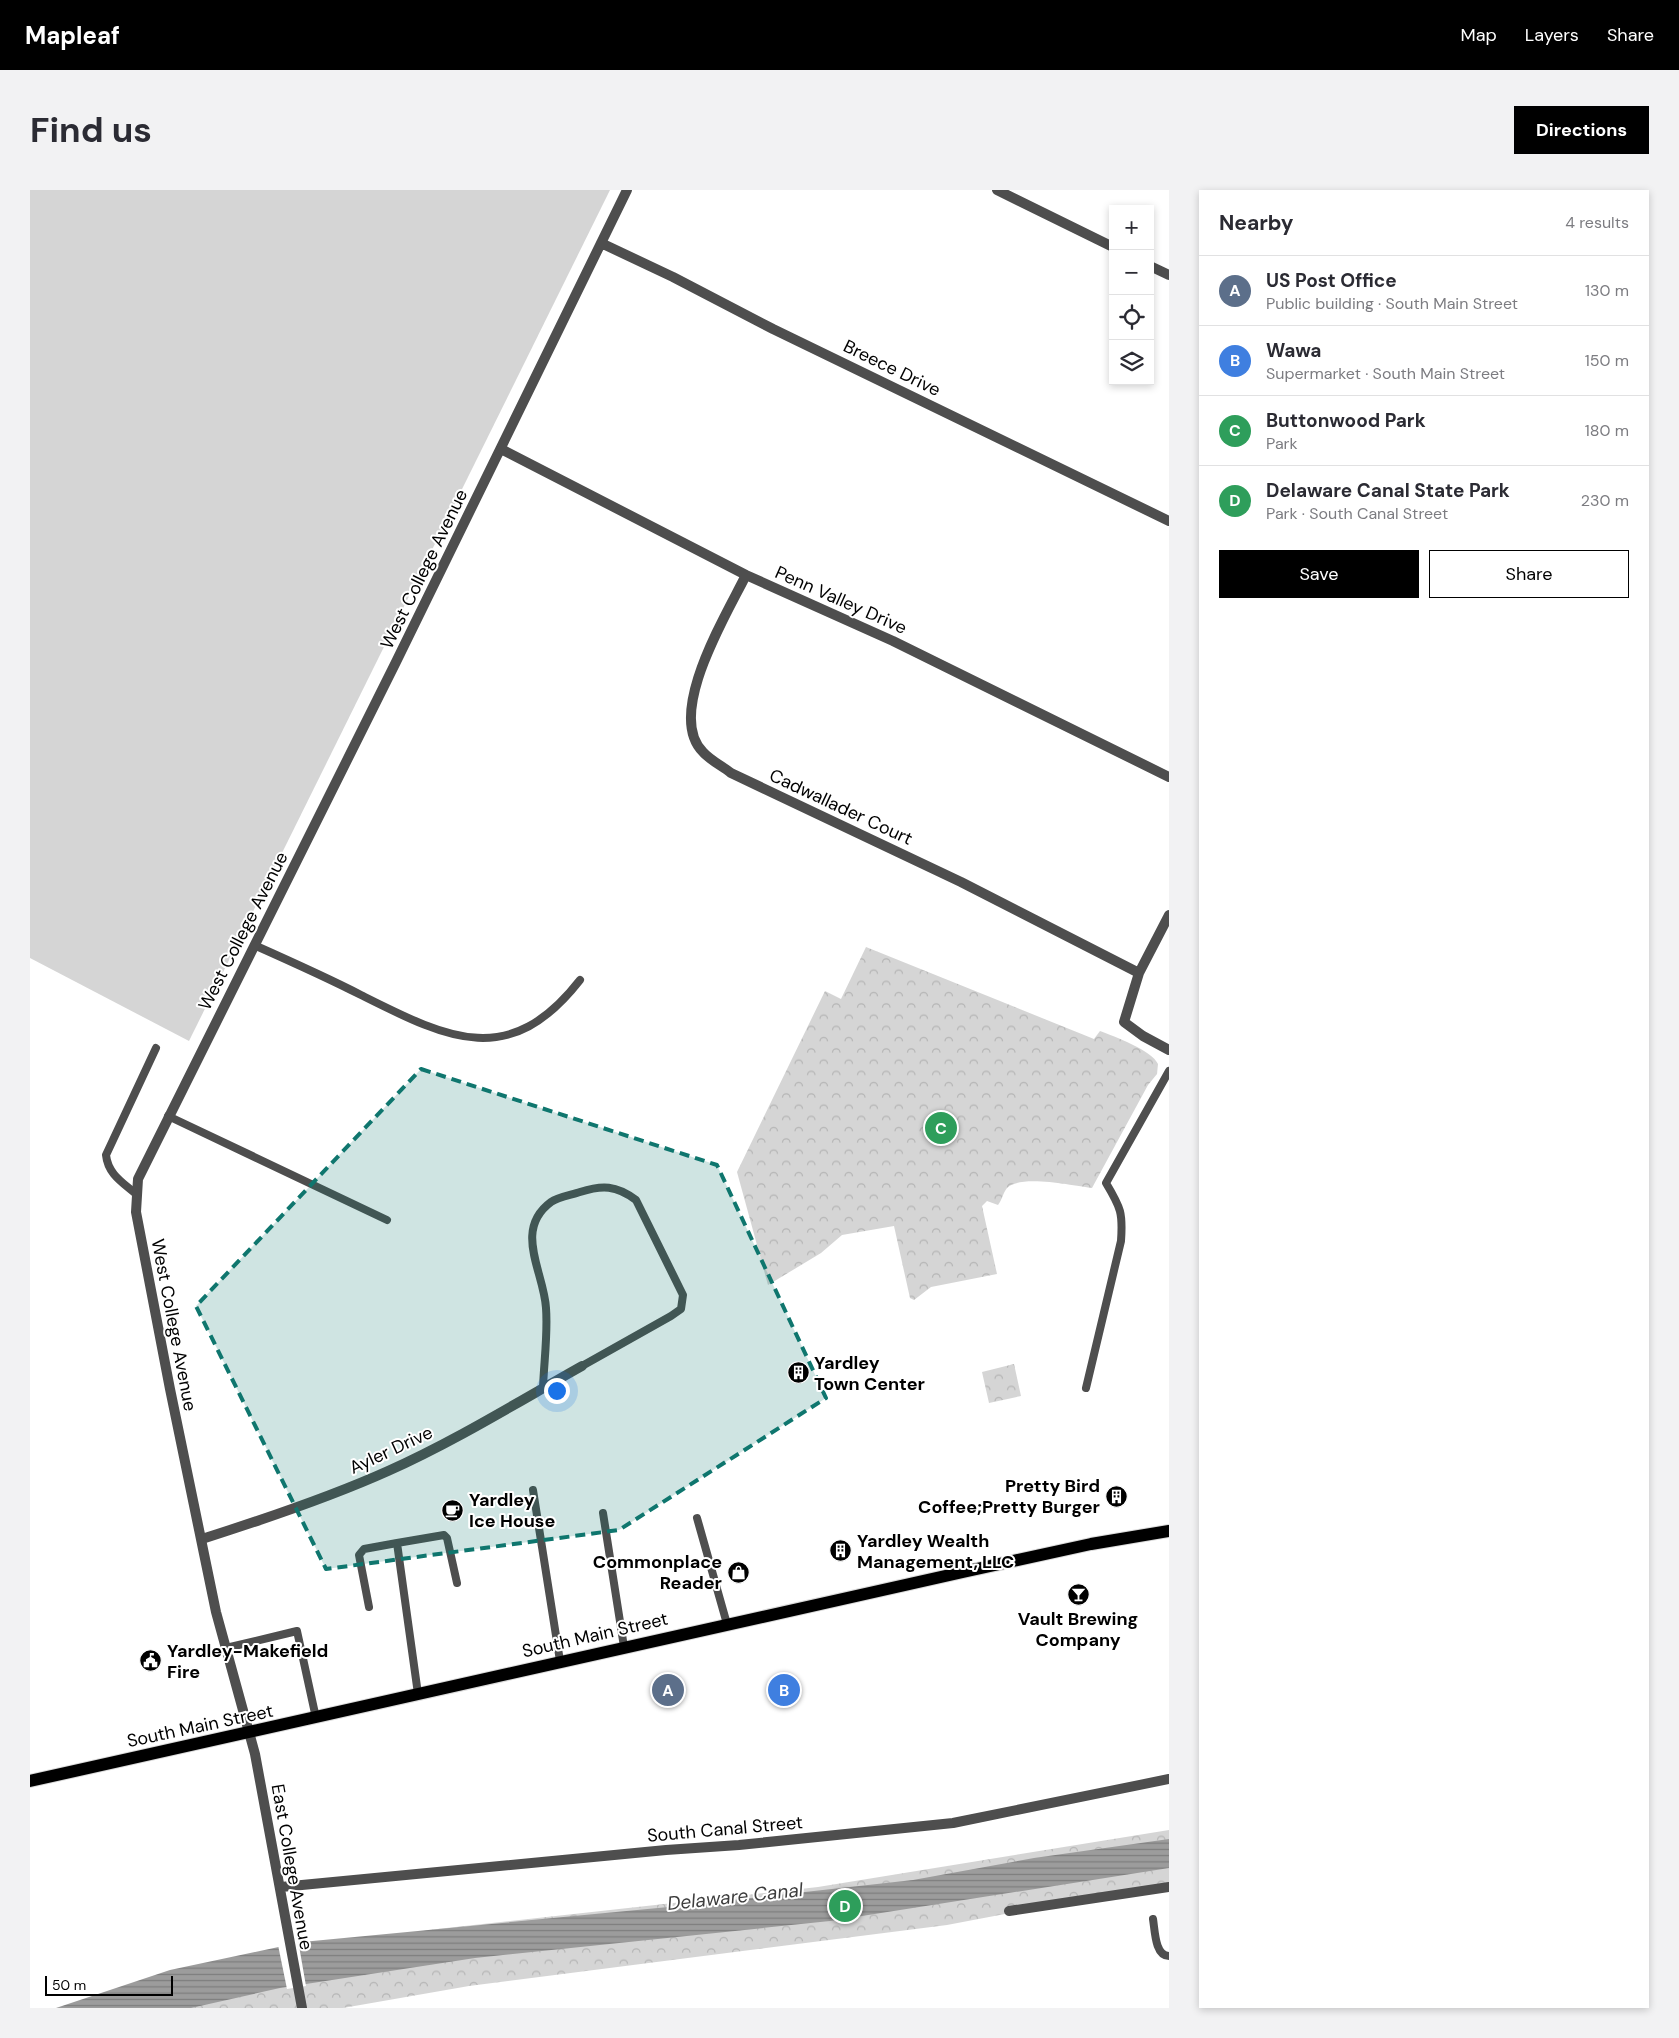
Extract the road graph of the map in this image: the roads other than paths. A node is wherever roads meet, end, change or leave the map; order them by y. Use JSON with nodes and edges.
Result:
{"nodes":[{"id":1,"x":627,"y":190,"type":"edge"},
{"id":2,"x":997,"y":190,"type":"edge"},
{"id":3,"x":601,"y":243,"type":"junction"},
{"id":4,"x":1109,"y":245,"type":"edge"},
{"id":5,"x":1154,"y":268,"type":"edge"},
{"id":6,"x":1169,"y":275,"type":"edge"},
{"id":7,"x":501,"y":449,"type":"junction"},
{"id":8,"x":1169,"y":521,"type":"edge"},
{"id":9,"x":746,"y":575,"type":"junction"},
{"id":10,"x":1169,"y":777,"type":"edge"},
{"id":11,"x":1169,"y":915,"type":"edge"},
{"id":12,"x":254,"y":945,"type":"junction"},
{"id":13,"x":1139,"y":973,"type":"junction"},
{"id":14,"x":580,"y":980,"type":"dead end"},
{"id":15,"x":156,"y":1048,"type":"dead end"},
{"id":16,"x":1169,"y":1050,"type":"edge"},
{"id":17,"x":1169,"y":1071,"type":"edge"},
{"id":18,"x":168,"y":1116,"type":"junction"},
{"id":19,"x":136,"y":1194,"type":"junction"},
{"id":20,"x":387,"y":1220,"type":"dead end"},
{"id":21,"x":582,"y":1366,"type":"joint"},
{"id":22,"x":543,"y":1388,"type":"junction"},
{"id":23,"x":1086,"y":1388,"type":"dead end"},
{"id":24,"x":532,"y":1490,"type":"dead end"},
{"id":25,"x":603,"y":1513,"type":"dead end"},
{"id":26,"x":698,"y":1518,"type":"dead end"},
{"id":27,"x":1169,"y":1531,"type":"edge"},
{"id":28,"x":202,"y":1539,"type":"junction"},
{"id":29,"x":397,"y":1543,"type":"junction"},
{"id":30,"x":457,"y":1583,"type":"dead end"},
{"id":31,"x":369,"y":1607,"type":"dead end"},
{"id":32,"x":727,"y":1624,"type":"junction"},
{"id":33,"x":624,"y":1646,"type":"junction"},
{"id":34,"x":226,"y":1648,"type":"junction"},
{"id":35,"x":560,"y":1661,"type":"junction"},
{"id":36,"x":418,"y":1694,"type":"junction"},
{"id":37,"x":316,"y":1718,"type":"junction"},
{"id":38,"x":250,"y":1733,"type":"junction"},
{"id":39,"x":1169,"y":1779,"type":"edge"},
{"id":40,"x":30,"y":1781,"type":"edge"},
{"id":41,"x":281,"y":1887,"type":"junction"},
{"id":42,"x":1169,"y":1887,"type":"edge"},
{"id":43,"x":1009,"y":1911,"type":"dead end"},
{"id":44,"x":1153,"y":1919,"type":"dead end"},
{"id":45,"x":1169,"y":1956,"type":"edge"},
{"id":46,"x":302,"y":2008,"type":"edge"}],
"edges":[{"from":1,"to":3,"type":"street","name":"West College Avenue"},
{"from":2,"to":4,"type":"street"},
{"from":3,"to":7,"type":"street","name":"West College Avenue"},
{"from":3,"to":8,"type":"street","name":"Breece Drive"},
{"from":5,"to":6,"type":"street"},
{"from":7,"to":9,"type":"street","name":"Penn Valley Drive"},
{"from":7,"to":12,"type":"street","name":"West College Avenue"},
{"from":9,"to":10,"type":"street","name":"Penn Valley Drive"},
{"from":9,"to":13,"type":"street","name":"Cadwallader Court"},
{"from":11,"to":13,"type":"street"},
{"from":12,"to":14,"type":"lane"},
{"from":12,"to":18,"type":"street","name":"West College Avenue"},
{"from":13,"to":16,"type":"street"},
{"from":15,"to":19,"type":"lane"},
{"from":17,"to":23,"type":"lane"},
{"from":18,"to":19,"type":"street","name":"West College Avenue"},
{"from":18,"to":20,"type":"lane"},
{"from":19,"to":28,"type":"street","name":"West College Avenue"},
{"from":21,"to":22,"type":"street","name":"Ayler Drive"},
{"from":21,"to":22,"type":"lane"},
{"from":22,"to":28,"type":"street","name":"Ayler Drive"},
{"from":24,"to":35,"type":"lane"},
{"from":25,"to":33,"type":"lane"},
{"from":26,"to":32,"type":"lane"},
{"from":27,"to":32,"type":"main road","name":"South Main Street"},
{"from":28,"to":34,"type":"street","name":"West College Avenue"},
{"from":29,"to":30,"type":"lane"},
{"from":29,"to":31,"type":"lane"},
{"from":29,"to":36,"type":"lane"},
{"from":32,"to":33,"type":"main road","name":"South Main Street"},
{"from":33,"to":35,"type":"main road","name":"South Main Street"},
{"from":34,"to":37,"type":"lane"},
{"from":34,"to":38,"type":"street","name":"West College Avenue"},
{"from":35,"to":36,"type":"main road","name":"South Main Street"},
{"from":36,"to":37,"type":"main road","name":"South Main Street"},
{"from":37,"to":38,"type":"main road","name":"South Main Street"},
{"from":38,"to":40,"type":"main road","name":"South Main Street"},
{"from":38,"to":41,"type":"street","name":"East College Avenue"},
{"from":39,"to":41,"type":"street","name":"South Canal Street"},
{"from":41,"to":46,"type":"street","name":"East College Avenue"},
{"from":42,"to":43,"type":"street"},
{"from":44,"to":45,"type":"lane"}]}
